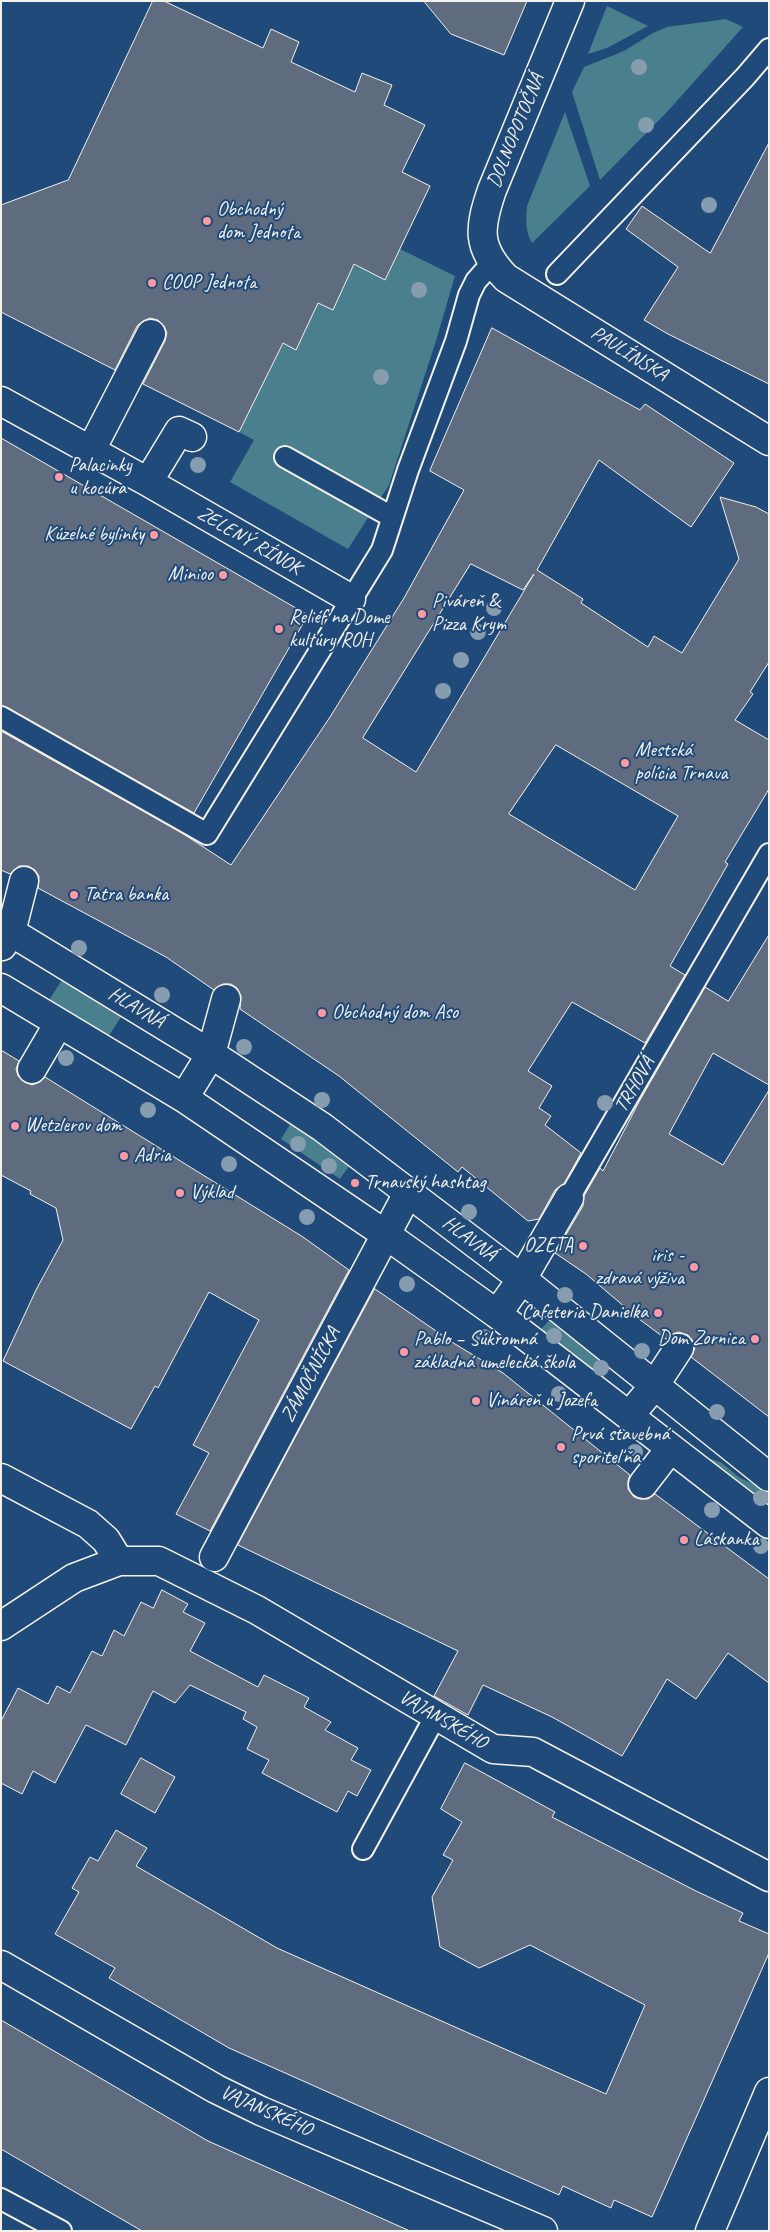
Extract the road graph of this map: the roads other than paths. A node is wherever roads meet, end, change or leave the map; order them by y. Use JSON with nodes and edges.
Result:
{"nodes":[{"id":1,"x":570,"y":1,"type":"edge"},
{"id":2,"x":769,"y":49,"type":"edge"},
{"id":3,"x":492,"y":263,"type":"junction"},
{"id":4,"x":557,"y":274,"type":"dead end"},
{"id":5,"x":151,"y":334,"type":"dead end"},
{"id":6,"x":1,"y":401,"type":"edge"},
{"id":7,"x":192,"y":437,"type":"dead end"},
{"id":8,"x":769,"y":441,"type":"edge"},
{"id":9,"x":91,"y":450,"type":"junction"},
{"id":10,"x":285,"y":457,"type":"dead end"},
{"id":11,"x":148,"y":482,"type":"junction"},
{"id":12,"x":392,"y":517,"type":"junction"},
{"id":13,"x":351,"y":599,"type":"junction"},
{"id":14,"x":1,"y":717,"type":"edge"},
{"id":15,"x":769,"y":854,"type":"edge"},
{"id":16,"x":24,"y":881,"type":"dead end"},
{"id":17,"x":4,"y":935,"type":"edge"},
{"id":18,"x":1,"y":988,"type":"edge"},
{"id":19,"x":226,"y":999,"type":"dead end"},
{"id":20,"x":59,"y":1023,"type":"junction"},
{"id":21,"x":212,"y":1054,"type":"junction"},
{"id":22,"x":32,"y":1069,"type":"dead end"},
{"id":23,"x":184,"y":1098,"type":"junction"},
{"id":24,"x":408,"y":1192,"type":"junction"},
{"id":25,"x":569,"y":1198,"type":"joint"},
{"id":26,"x":385,"y":1234,"type":"junction"},
{"id":27,"x":522,"y":1279,"type":"junction"},
{"id":28,"x":497,"y":1314,"type":"junction"},
{"id":29,"x":679,"y":1348,"type":"dead end"},
{"id":30,"x":654,"y":1386,"type":"junction"},
{"id":31,"x":629,"y":1416,"type":"junction"},
{"id":32,"x":670,"y":1449,"type":"junction"},
{"id":33,"x":769,"y":1477,"type":"edge"},
{"id":34,"x":1,"y":1478,"type":"edge"},
{"id":35,"x":643,"y":1484,"type":"dead end"},
{"id":36,"x":769,"y":1524,"type":"edge"},
{"id":37,"x":214,"y":1557,"type":"dead end"},
{"id":38,"x":119,"y":1561,"type":"junction"},
{"id":39,"x":1,"y":1626,"type":"edge"},
{"id":40,"x":435,"y":1716,"type":"junction"},
{"id":41,"x":363,"y":1849,"type":"dead end"},
{"id":42,"x":769,"y":1877,"type":"edge"},
{"id":43,"x":1,"y":1964,"type":"edge"},
{"id":44,"x":769,"y":2092,"type":"edge"},
{"id":45,"x":1,"y":2200,"type":"edge"},
{"id":46,"x":61,"y":2231,"type":"edge"},
{"id":47,"x":543,"y":2231,"type":"edge"},
{"id":48,"x":710,"y":2231,"type":"edge"}],
"edges":[{"from":1,"to":3,"type":"street","name":"DOLNOPOTOČNÁ"},
{"from":2,"to":4,"type":"lane"},
{"from":3,"to":8,"type":"street","name":"PAULÍNSKA"},
{"from":3,"to":12,"type":"lane"},
{"from":5,"to":9,"type":"street"},
{"from":6,"to":9,"type":"street","name":"ZELENÝ RÍNOK"},
{"from":7,"to":11,"type":"street"},
{"from":9,"to":11,"type":"street","name":"ZELENÝ RÍNOK"},
{"from":10,"to":12,"type":"lane"},
{"from":11,"to":13,"type":"street","name":"ZELENÝ RÍNOK"},
{"from":12,"to":13,"type":"lane"},
{"from":13,"to":14,"type":"lane"},
{"from":15,"to":25,"type":"lane","name":"TRHOVÁ"},
{"from":16,"to":17,"type":"street"},
{"from":17,"to":21,"type":"street","name":"HLAVNÁ"},
{"from":18,"to":20,"type":"street"},
{"from":19,"to":21,"type":"street"},
{"from":20,"to":22,"type":"street"},
{"from":20,"to":23,"type":"street"},
{"from":21,"to":23,"type":"street"},
{"from":21,"to":24,"type":"street","name":"HLAVNÁ"},
{"from":23,"to":26,"type":"street"},
{"from":24,"to":26,"type":"street","name":"ZÁMOČNÍCKA"},
{"from":24,"to":27,"type":"street","name":"HLAVNÁ"},
{"from":25,"to":27,"type":"street","name":"TRHOVÁ"},
{"from":26,"to":28,"type":"street"},
{"from":26,"to":37,"type":"street","name":"ZÁMOČNÍCKA"},
{"from":27,"to":28,"type":"street","name":"TRHOVÁ"},
{"from":27,"to":30,"type":"street","name":"HLAVNÁ"},
{"from":28,"to":31,"type":"street"},
{"from":29,"to":30,"type":"street"},
{"from":30,"to":31,"type":"street"},
{"from":30,"to":33,"type":"street","name":"HLAVNÁ"},
{"from":31,"to":32,"type":"street"},
{"from":32,"to":35,"type":"street"},
{"from":32,"to":36,"type":"street"},
{"from":34,"to":38,"type":"street"},
{"from":38,"to":39,"type":"street","name":"VAJANSKÉHO"},
{"from":38,"to":40,"type":"street","name":"VAJANSKÉHO"},
{"from":40,"to":41,"type":"lane"},
{"from":40,"to":42,"type":"street","name":"VAJANSKÉHO"},
{"from":43,"to":47,"type":"street","name":"VAJANSKÉHO"},
{"from":44,"to":48,"type":"street"},
{"from":45,"to":46,"type":"lane"}]}
